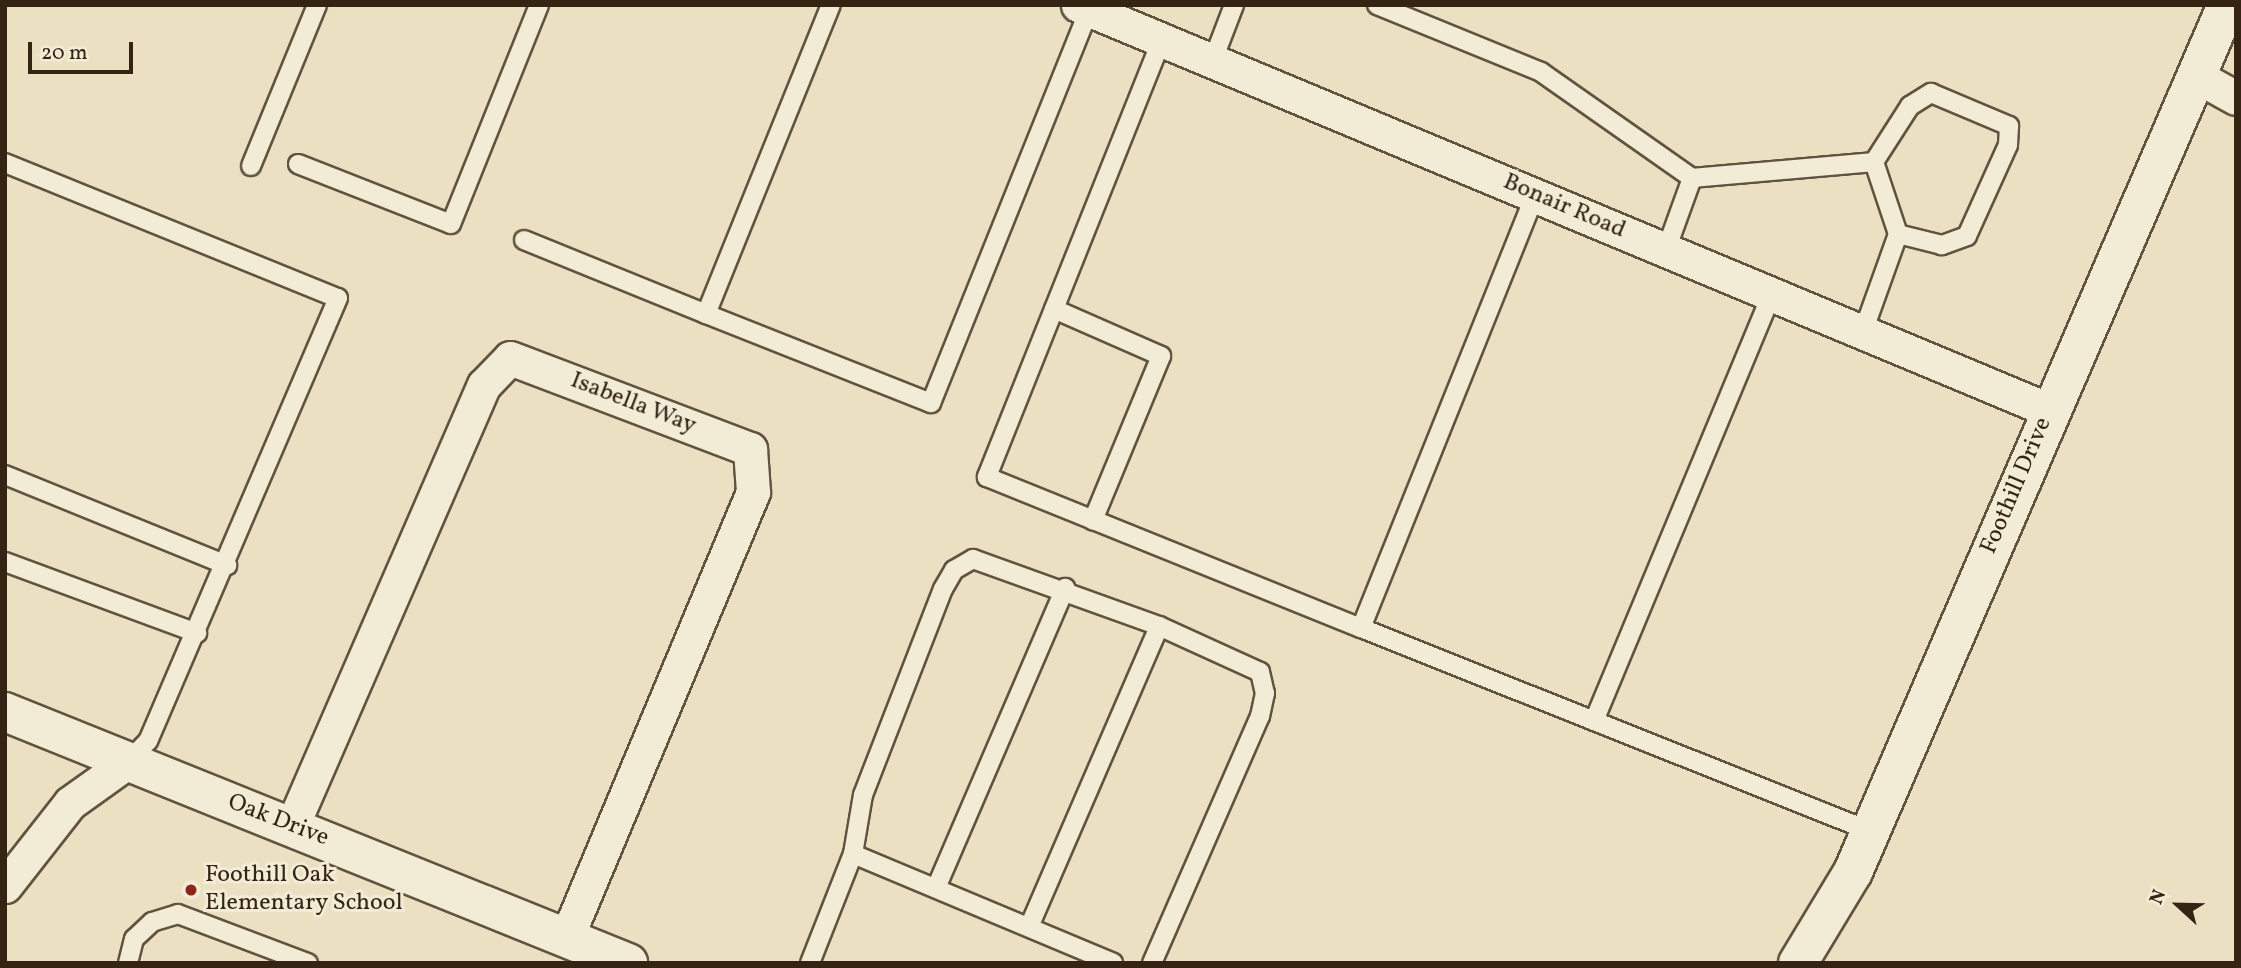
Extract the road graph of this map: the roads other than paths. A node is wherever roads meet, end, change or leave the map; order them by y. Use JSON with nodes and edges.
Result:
{"nodes":[{"id":1,"x":317,"y":5,"type":"edge"},
{"id":2,"x":539,"y":5,"type":"edge"},
{"id":3,"x":831,"y":5,"type":"edge"},
{"id":4,"x":1234,"y":5,"type":"edge"},
{"id":5,"x":1377,"y":5,"type":"edge"},
{"id":6,"x":2227,"y":5,"type":"edge"},
{"id":7,"x":1083,"y":7,"type":"edge"},
{"id":8,"x":1146,"y":24,"type":"edge"},
{"id":9,"x":1213,"y":60,"type":"junction"},
{"id":10,"x":2198,"y":77,"type":"junction"},
{"id":11,"x":2236,"y":98,"type":"edge"},
{"id":12,"x":1874,"y":162,"type":"junction"},
{"id":13,"x":5,"y":163,"type":"edge"},
{"id":14,"x":298,"y":164,"type":"dead end"},
{"id":15,"x":251,"y":166,"type":"dead end"},
{"id":16,"x":1692,"y":178,"type":"junction"},
{"id":17,"x":1535,"y":195,"type":"junction"},
{"id":18,"x":1898,"y":234,"type":"junction"},
{"id":19,"x":524,"y":240,"type":"dead end"},
{"id":20,"x":1667,"y":250,"type":"junction"},
{"id":21,"x":1772,"y":294,"type":"junction"},
{"id":22,"x":1054,"y":309,"type":"junction"},
{"id":23,"x":706,"y":314,"type":"junction"},
{"id":24,"x":1863,"y":332,"type":"junction"},
{"id":25,"x":2049,"y":410,"type":"junction"},
{"id":26,"x":5,"y":475,"type":"edge"},
{"id":27,"x":1093,"y":520,"type":"junction"},
{"id":28,"x":5,"y":562,"type":"edge"},
{"id":29,"x":227,"y":565,"type":"junction"},
{"id":30,"x":1065,"y":588,"type":"junction"},
{"id":31,"x":1159,"y":626,"type":"junction"},
{"id":32,"x":1361,"y":628,"type":"junction"},
{"id":33,"x":197,"y":633,"type":"junction"},
{"id":34,"x":5,"y":712,"type":"edge"},
{"id":35,"x":1594,"y":721,"type":"junction"},
{"id":36,"x":126,"y":763,"type":"junction"},
{"id":37,"x":292,"y":826,"type":"junction"},
{"id":38,"x":1870,"y":831,"type":"junction"},
{"id":39,"x":853,"y":854,"type":"junction"},
{"id":40,"x":5,"y":886,"type":"edge"},
{"id":41,"x":936,"y":888,"type":"junction"},
{"id":42,"x":1029,"y":928,"type":"junction"},
{"id":43,"x":567,"y":936,"type":"junction"},
{"id":44,"x":128,"y":963,"type":"edge"},
{"id":45,"x":308,"y":963,"type":"edge"},
{"id":46,"x":628,"y":963,"type":"edge"},
{"id":47,"x":810,"y":963,"type":"edge"},
{"id":48,"x":1113,"y":963,"type":"edge"},
{"id":49,"x":1152,"y":963,"type":"edge"},
{"id":50,"x":1798,"y":963,"type":"edge"}],
"edges":[{"from":1,"to":15,"type":"lane"},
{"from":2,"to":14,"type":"lane"},
{"from":3,"to":23,"type":"lane"},
{"from":4,"to":9,"type":"lane"},
{"from":5,"to":16,"type":"lane"},
{"from":6,"to":10,"type":"street","name":"Foothill Drive"},
{"from":7,"to":8,"type":"street","name":"Bonair Road"},
{"from":7,"to":23,"type":"lane"},
{"from":8,"to":9,"type":"street","name":"Bonair Road"},
{"from":8,"to":22,"type":"lane"},
{"from":9,"to":17,"type":"street","name":"Bonair Road"},
{"from":10,"to":11,"type":"street"},
{"from":10,"to":25,"type":"street","name":"Foothill Drive"},
{"from":12,"to":16,"type":"lane"},
{"from":12,"to":18,"type":"lane"},
{"from":12,"to":18,"type":"lane"},
{"from":13,"to":29,"type":"lane"},
{"from":16,"to":20,"type":"lane"},
{"from":17,"to":20,"type":"street","name":"Bonair Road"},
{"from":17,"to":32,"type":"lane"},
{"from":18,"to":24,"type":"lane"},
{"from":19,"to":23,"type":"lane"},
{"from":20,"to":21,"type":"street","name":"Bonair Road"},
{"from":21,"to":24,"type":"street","name":"Bonair Road"},
{"from":21,"to":35,"type":"lane"},
{"from":22,"to":27,"type":"lane"},
{"from":22,"to":27,"type":"lane"},
{"from":24,"to":25,"type":"street","name":"Bonair Road"},
{"from":25,"to":38,"type":"street","name":"Foothill Drive"},
{"from":26,"to":29,"type":"lane"},
{"from":27,"to":32,"type":"lane"},
{"from":28,"to":33,"type":"lane"},
{"from":29,"to":33,"type":"lane"},
{"from":30,"to":31,"type":"lane"},
{"from":30,"to":39,"type":"lane"},
{"from":30,"to":41,"type":"lane"},
{"from":31,"to":42,"type":"lane"},
{"from":31,"to":49,"type":"lane"},
{"from":32,"to":35,"type":"lane"},
{"from":33,"to":36,"type":"lane"},
{"from":34,"to":36,"type":"street","name":"Oak Drive"},
{"from":35,"to":38,"type":"lane"},
{"from":36,"to":37,"type":"street","name":"Oak Drive"},
{"from":36,"to":40,"type":"street"},
{"from":37,"to":43,"type":"street","name":"Oak Drive"},
{"from":37,"to":43,"type":"street","name":"Isabella Way"},
{"from":38,"to":50,"type":"street","name":"Foothill Drive"},
{"from":39,"to":41,"type":"lane"},
{"from":39,"to":47,"type":"lane"},
{"from":41,"to":42,"type":"lane"},
{"from":42,"to":48,"type":"lane"},
{"from":43,"to":46,"type":"street","name":"Oak Drive"},
{"from":44,"to":45,"type":"lane"}]}
